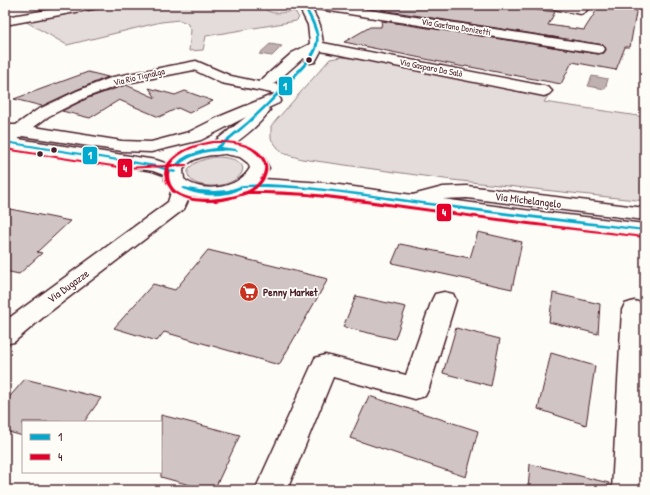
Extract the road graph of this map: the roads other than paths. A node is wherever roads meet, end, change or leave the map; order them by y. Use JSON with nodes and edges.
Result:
{"nodes":[{"id":1,"x":98,"y":5,"type":"edge"},
{"id":2,"x":304,"y":5,"type":"edge"},
{"id":3,"x":315,"y":5,"type":"edge"},
{"id":4,"x":548,"y":5,"type":"edge"},
{"id":5,"x":581,"y":10,"type":"dead end"},
{"id":6,"x":5,"y":21,"type":"edge"},
{"id":7,"x":317,"y":46,"type":"junction"},
{"id":8,"x":598,"y":48,"type":"dead end"},
{"id":9,"x":262,"y":87,"type":"junction"},
{"id":10,"x":544,"y":91,"type":"dead end"},
{"id":11,"x":277,"y":95,"type":"junction"},
{"id":12,"x":247,"y":125,"type":"junction"},
{"id":13,"x":9,"y":135,"type":"edge"},
{"id":14,"x":214,"y":150,"type":"junction"},
{"id":15,"x":244,"y":153,"type":"junction"},
{"id":16,"x":186,"y":158,"type":"junction"},
{"id":17,"x":125,"y":161,"type":"junction"},
{"id":18,"x":260,"y":170,"type":"junction"},
{"id":19,"x":178,"y":180,"type":"junction"},
{"id":20,"x":244,"y":186,"type":"junction"},
{"id":21,"x":309,"y":186,"type":"junction"},
{"id":22,"x":215,"y":194,"type":"junction"},
{"id":23,"x":412,"y":201,"type":"junction"},
{"id":24,"x":645,"y":214,"type":"edge"},
{"id":25,"x":152,"y":224,"type":"junction"},
{"id":26,"x":645,"y":230,"type":"edge"},
{"id":27,"x":444,"y":300,"type":"dead end"},
{"id":28,"x":645,"y":313,"type":"edge"},
{"id":29,"x":5,"y":335,"type":"edge"},
{"id":30,"x":271,"y":490,"type":"edge"},
{"id":31,"x":628,"y":490,"type":"edge"}],
"edges":[{"from":1,"to":6,"type":"street"},
{"from":2,"to":7,"type":"street"},
{"from":3,"to":8,"type":"street","name":"Via Gaetano Donizetti"},
{"from":4,"to":5,"type":"street"},
{"from":7,"to":9,"type":"street"},
{"from":7,"to":10,"type":"street","name":"Via Gasparo Da Salò"},
{"from":7,"to":11,"type":"street"},
{"from":9,"to":11,"type":"street","name":"Via Rio Tignalga"},
{"from":9,"to":13,"type":"street","name":"Via Rio Tignalga"},
{"from":11,"to":12,"type":"street"},
{"from":11,"to":13,"type":"street"},
{"from":12,"to":14,"type":"street"},
{"from":12,"to":15,"type":"street"},
{"from":13,"to":17,"type":"street"},
{"from":14,"to":15,"type":"street"},
{"from":14,"to":16,"type":"street"},
{"from":15,"to":18,"type":"street"},
{"from":16,"to":17,"type":"street"},
{"from":16,"to":19,"type":"street"},
{"from":17,"to":19,"type":"street"},
{"from":18,"to":20,"type":"street"},
{"from":18,"to":21,"type":"street","name":"Via Michelangelo"},
{"from":19,"to":22,"type":"street"},
{"from":19,"to":25,"type":"street","name":"Via Dugazze"},
{"from":20,"to":21,"type":"street","name":"Via Michelangelo"},
{"from":20,"to":22,"type":"street"},
{"from":21,"to":23,"type":"street","name":"Via Michelangelo"},
{"from":22,"to":25,"type":"street","name":"Via Dugazze"},
{"from":23,"to":24,"type":"street","name":"Via Michelangelo"},
{"from":23,"to":26,"type":"street","name":"Via Michelangelo"},
{"from":25,"to":29,"type":"street","name":"Via Dugazze"},
{"from":27,"to":30,"type":"street"},
{"from":28,"to":31,"type":"street"}]}
